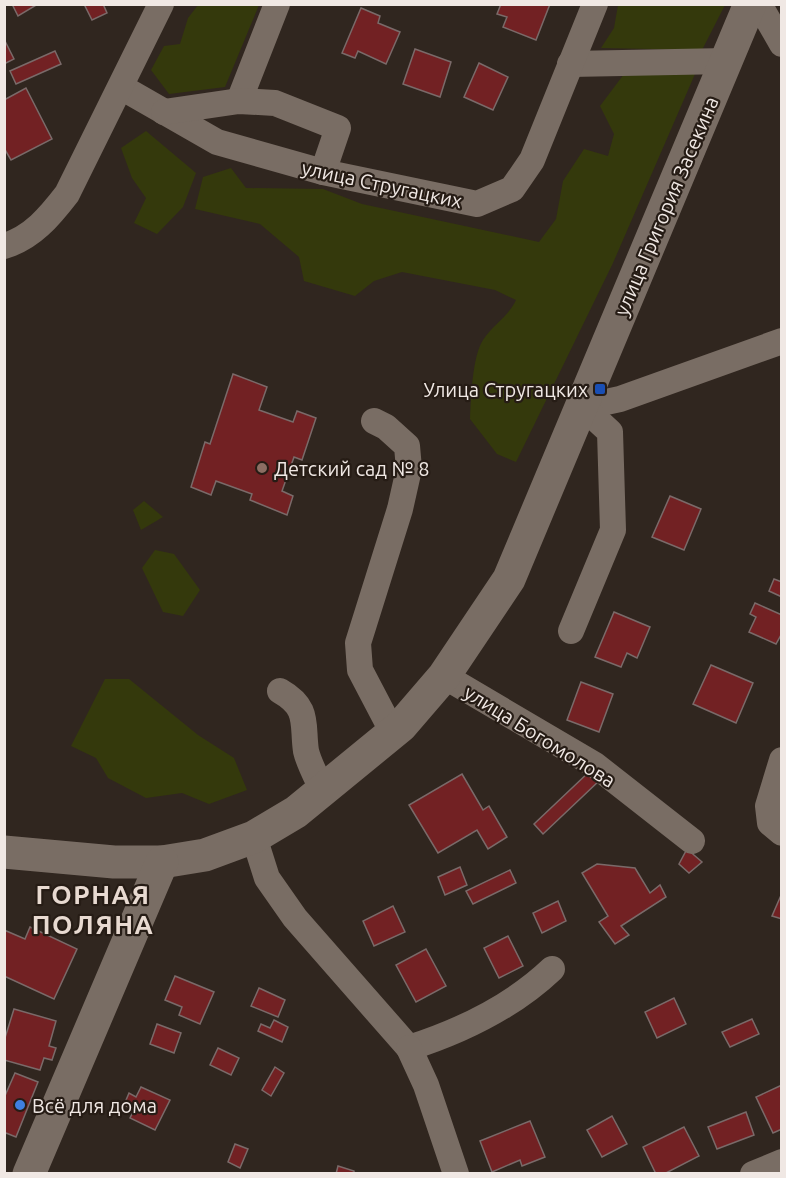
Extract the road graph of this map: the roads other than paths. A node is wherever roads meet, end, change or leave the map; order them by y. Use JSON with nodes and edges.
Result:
{"nodes":[{"id":1,"x":161,"y":4,"type":"edge"},
{"id":2,"x":277,"y":4,"type":"edge"},
{"id":3,"x":595,"y":4,"type":"edge"},
{"id":4,"x":749,"y":6,"type":"edge"},
{"id":5,"x":782,"y":44,"type":"edge"},
{"id":6,"x":727,"y":62,"type":"junction"},
{"id":7,"x":570,"y":64,"type":"junction"},
{"id":8,"x":121,"y":87,"type":"junction"},
{"id":9,"x":239,"y":101,"type":"junction"},
{"id":10,"x":164,"y":112,"type":"junction"},
{"id":11,"x":323,"y":172,"type":"junction"},
{"id":12,"x":4,"y":246,"type":"edge"},
{"id":13,"x":782,"y":323,"type":"edge"},
{"id":14,"x":773,"y":344,"type":"edge"},
{"id":15,"x":583,"y":407,"type":"junction"},
{"id":16,"x":374,"y":421,"type":"dead end"},
{"id":17,"x":572,"y":631,"type":"dead end"},
{"id":18,"x":444,"y":676,"type":"junction"},
{"id":19,"x":280,"y":690,"type":"dead end"},
{"id":20,"x":393,"y":733,"type":"junction"},
{"id":21,"x":782,"y":760,"type":"edge"},
{"id":22,"x":323,"y":791,"type":"junction"},
{"id":23,"x":782,"y":833,"type":"edge"},
{"id":24,"x":254,"y":837,"type":"junction"},
{"id":25,"x":692,"y":841,"type":"dead end"},
{"id":26,"x":4,"y":852,"type":"edge"},
{"id":27,"x":162,"y":862,"type":"junction"},
{"id":28,"x":552,"y":969,"type":"dead end"},
{"id":29,"x":410,"y":1048,"type":"junction"},
{"id":30,"x":782,"y":1162,"type":"edge"},
{"id":31,"x":29,"y":1173,"type":"edge"},
{"id":32,"x":456,"y":1173,"type":"edge"},
{"id":33,"x":753,"y":1173,"type":"edge"}],
"edges":[{"from":1,"to":8,"type":"street"},
{"from":2,"to":9,"type":"street"},
{"from":3,"to":7,"type":"street"},
{"from":4,"to":5,"type":"street"},
{"from":4,"to":6,"type":"main road","name":"улица Григория Засекина"},
{"from":6,"to":7,"type":"street"},
{"from":6,"to":15,"type":"main road","name":"улица Григория Засекина"},
{"from":7,"to":11,"type":"street","name":"улица Стругацких"},
{"from":8,"to":10,"type":"street","name":"улица Стругацких"},
{"from":8,"to":12,"type":"street"},
{"from":9,"to":10,"type":"street"},
{"from":9,"to":11,"type":"street"},
{"from":10,"to":11,"type":"street","name":"улица Стругацких"},
{"from":13,"to":14,"type":"street"},
{"from":14,"to":15,"type":"street"},
{"from":15,"to":17,"type":"street"},
{"from":15,"to":18,"type":"main road","name":"улица Григория Засекина"},
{"from":16,"to":20,"type":"street"},
{"from":18,"to":20,"type":"main road","name":"улица Григория Засекина"},
{"from":18,"to":25,"type":"street","name":"улица Богомолова"},
{"from":19,"to":22,"type":"street"},
{"from":20,"to":22,"type":"main road","name":"улица Григория Засекина"},
{"from":21,"to":23,"type":"street"},
{"from":22,"to":24,"type":"main road","name":"улица Григория Засекина"},
{"from":24,"to":27,"type":"main road","name":"улица Григория Засекина"},
{"from":24,"to":29,"type":"street"},
{"from":26,"to":27,"type":"main road","name":"улица Григория Засекина"},
{"from":27,"to":31,"type":"main road"},
{"from":28,"to":29,"type":"street"},
{"from":29,"to":32,"type":"street"},
{"from":30,"to":33,"type":"street"}]}
